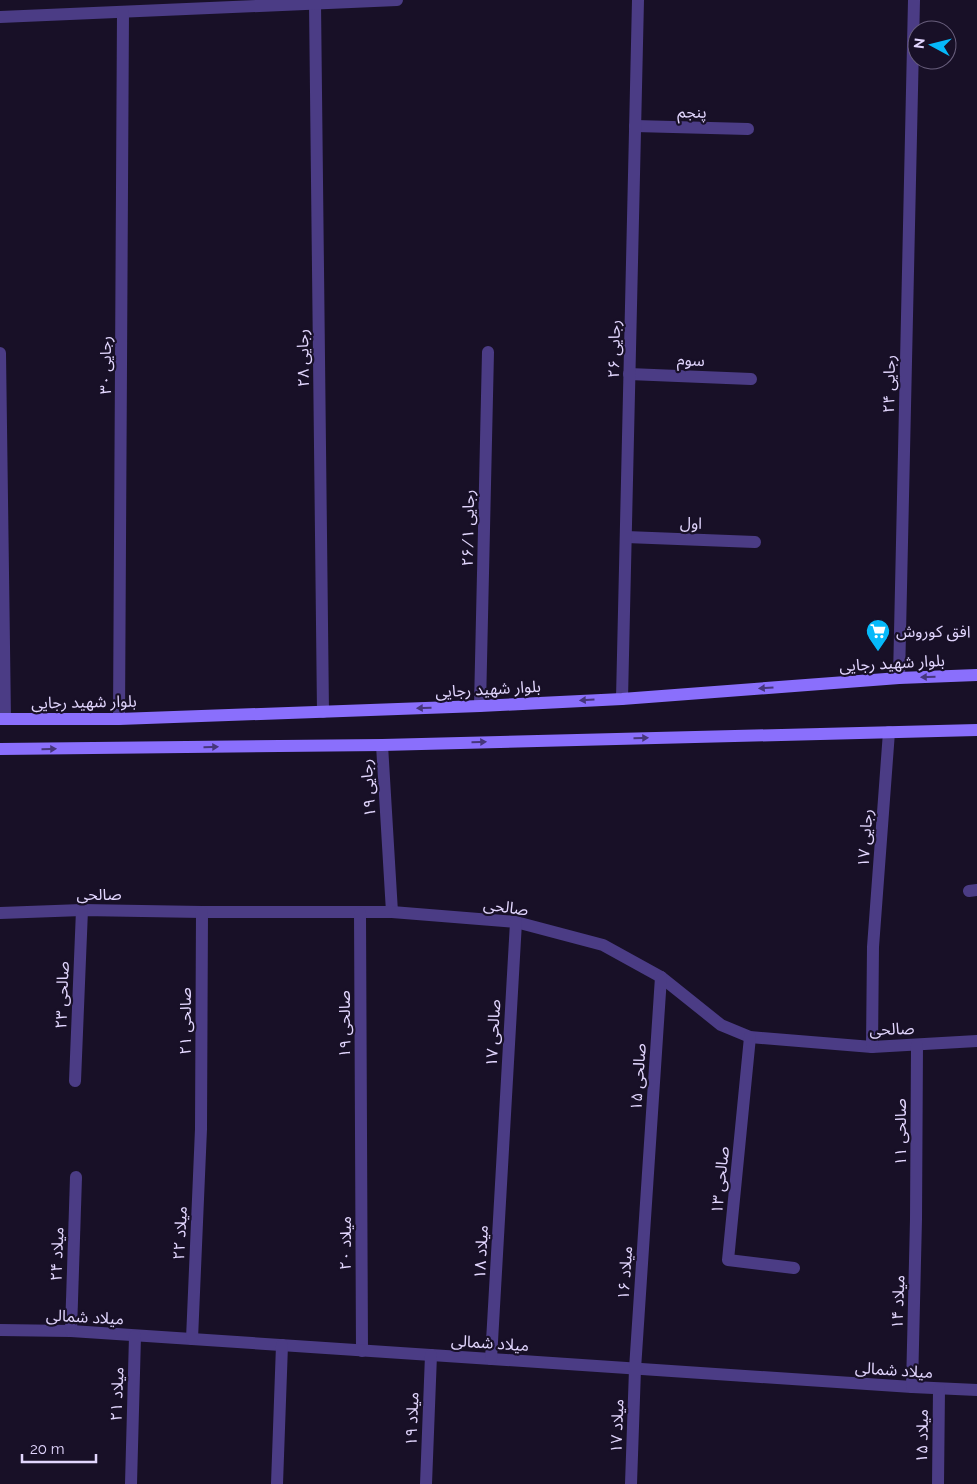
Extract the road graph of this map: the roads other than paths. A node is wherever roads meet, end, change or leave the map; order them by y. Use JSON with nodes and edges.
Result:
{"nodes":[{"id":1,"x":396,"y":0,"type":"edge"},
{"id":2,"x":638,"y":0,"type":"edge"},
{"id":3,"x":914,"y":0,"type":"edge"},
{"id":4,"x":261,"y":3,"type":"edge"},
{"id":5,"x":315,"y":3,"type":"junction"},
{"id":6,"x":123,"y":12,"type":"junction"},
{"id":7,"x":0,"y":17,"type":"edge"},
{"id":8,"x":635,"y":126,"type":"junction"},
{"id":9,"x":748,"y":129,"type":"dead end"},
{"id":10,"x":488,"y":352,"type":"dead end"},
{"id":11,"x":0,"y":353,"type":"edge"},
{"id":12,"x":629,"y":374,"type":"junction"},
{"id":13,"x":751,"y":379,"type":"dead end"},
{"id":14,"x":626,"y":537,"type":"junction"},
{"id":15,"x":755,"y":542,"type":"dead end"},
{"id":16,"x":977,"y":676,"type":"edge"},
{"id":17,"x":899,"y":678,"type":"junction"},
{"id":18,"x":622,"y":698,"type":"junction"},
{"id":19,"x":480,"y":706,"type":"junction"},
{"id":20,"x":323,"y":712,"type":"junction"},
{"id":21,"x":3,"y":719,"type":"edge"},
{"id":22,"x":118,"y":719,"type":"junction"},
{"id":23,"x":977,"y":730,"type":"edge"},
{"id":24,"x":889,"y":732,"type":"junction"},
{"id":25,"x":382,"y":745,"type":"junction"},
{"id":26,"x":0,"y":749,"type":"edge"},
{"id":27,"x":82,"y":910,"type":"junction"},
{"id":28,"x":0,"y":912,"type":"edge"},
{"id":29,"x":202,"y":912,"type":"junction"},
{"id":30,"x":392,"y":912,"type":"junction"},
{"id":31,"x":360,"y":913,"type":"junction"},
{"id":32,"x":516,"y":922,"type":"junction"},
{"id":33,"x":661,"y":977,"type":"junction"},
{"id":34,"x":750,"y":1037,"type":"junction"},
{"id":35,"x":977,"y":1041,"type":"edge"},
{"id":36,"x":917,"y":1045,"type":"junction"},
{"id":37,"x":872,"y":1047,"type":"junction"},
{"id":38,"x":75,"y":1081,"type":"dead end"},
{"id":39,"x":201,"y":1129,"type":"joint"},
{"id":40,"x":361,"y":1136,"type":"joint"},
{"id":41,"x":503,"y":1146,"type":"joint"},
{"id":42,"x":76,"y":1177,"type":"dead end"},
{"id":43,"x":648,"y":1180,"type":"joint"},
{"id":44,"x":916,"y":1219,"type":"joint"},
{"id":45,"x":794,"y":1268,"type":"dead end"},
{"id":46,"x":0,"y":1330,"type":"edge"},
{"id":47,"x":71,"y":1331,"type":"junction"},
{"id":48,"x":135,"y":1336,"type":"junction"},
{"id":49,"x":192,"y":1339,"type":"junction"},
{"id":50,"x":282,"y":1345,"type":"junction"},
{"id":51,"x":362,"y":1351,"type":"junction"},
{"id":52,"x":431,"y":1355,"type":"junction"},
{"id":53,"x":492,"y":1359,"type":"junction"},
{"id":54,"x":635,"y":1369,"type":"junction"},
{"id":55,"x":912,"y":1387,"type":"junction"},
{"id":56,"x":939,"y":1389,"type":"junction"},
{"id":57,"x":977,"y":1390,"type":"edge"},
{"id":58,"x":131,"y":1484,"type":"edge"},
{"id":59,"x":276,"y":1484,"type":"edge"},
{"id":60,"x":426,"y":1484,"type":"edge"},
{"id":61,"x":631,"y":1484,"type":"edge"},
{"id":62,"x":938,"y":1484,"type":"edge"}],
"edges":[{"from":1,"to":5,"type":"street"},
{"from":2,"to":8,"type":"street","name":"رجایی ۲۶"},
{"from":3,"to":17,"type":"street","name":"رجایی ۲۴"},
{"from":4,"to":5,"type":"street"},
{"from":4,"to":6,"type":"street"},
{"from":5,"to":20,"type":"street","name":"رجایی ۲۸"},
{"from":6,"to":7,"type":"street"},
{"from":6,"to":22,"type":"street","name":"رجایی ۳۰"},
{"from":8,"to":9,"type":"street","name":"پنجم"},
{"from":8,"to":12,"type":"street","name":"رجایی ۲۶"},
{"from":10,"to":19,"type":"street","name":"رجایی ۲۶/۱"},
{"from":11,"to":21,"type":"street"},
{"from":12,"to":13,"type":"street","name":"سوم"},
{"from":12,"to":14,"type":"street","name":"رجایی ۲۶"},
{"from":14,"to":15,"type":"street","name":"اول"},
{"from":14,"to":18,"type":"street","name":"رجایی ۲۶"},
{"from":16,"to":17,"type":"main road","name":"بلوار شهید رجایی","one_way":true},
{"from":17,"to":18,"type":"main road","name":"بلوار شهید رجایی","one_way":true},
{"from":18,"to":19,"type":"main road","name":"بلوار شهید رجایی","one_way":true},
{"from":19,"to":20,"type":"main road","name":"بلوار شهید رجایی","one_way":true},
{"from":20,"to":22,"type":"main road","name":"بلوار شهید رجایی"},
{"from":21,"to":22,"type":"main road","name":"بلوار شهید رجایی"},
{"from":23,"to":24,"type":"main road"},
{"from":25,"to":24,"type":"main road","one_way":true},
{"from":24,"to":37,"type":"street","name":"رجایی ۱۷"},
{"from":26,"to":25,"type":"main road","one_way":true},
{"from":25,"to":30,"type":"street","name":"رجایی ۱۹"},
{"from":27,"to":28,"type":"street","name":"صالحی"},
{"from":27,"to":29,"type":"street","name":"صالحی"},
{"from":27,"to":38,"type":"street","name":"صالحی ۲۳"},
{"from":29,"to":31,"type":"street","name":"صالحی"},
{"from":29,"to":39,"type":"street","name":"صالحی ۲۱"},
{"from":30,"to":31,"type":"street","name":"صالحی"},
{"from":30,"to":32,"type":"street","name":"صالحی"},
{"from":31,"to":40,"type":"street","name":"صالحی ۱۹"},
{"from":32,"to":33,"type":"street","name":"صالحی"},
{"from":32,"to":41,"type":"street","name":"صالحی ۱۷"},
{"from":33,"to":34,"type":"street","name":"صالحی"},
{"from":33,"to":43,"type":"street","name":"صالحی ۱۵"},
{"from":34,"to":37,"type":"street","name":"صالحی"},
{"from":34,"to":45,"type":"street","name":"صالحی ۱۳"},
{"from":35,"to":36,"type":"street","name":"صالحی"},
{"from":36,"to":37,"type":"street","name":"صالحی"},
{"from":36,"to":44,"type":"street","name":"صالحی ۱۱"},
{"from":39,"to":49,"type":"street","name":"میلاد ۲۲"},
{"from":40,"to":51,"type":"street","name":"میلاد ۲۰"},
{"from":41,"to":53,"type":"street","name":"میلاد ۱۸"},
{"from":42,"to":47,"type":"street","name":"میلاد ۲۴"},
{"from":43,"to":54,"type":"street","name":"میلاد ۱۶"},
{"from":44,"to":55,"type":"street","name":"میلاد ۱۴"},
{"from":46,"to":47,"type":"street","name":"میلاد شمالی"},
{"from":47,"to":48,"type":"street","name":"میلاد شمالی"},
{"from":48,"to":49,"type":"street","name":"میلاد شمالی"},
{"from":48,"to":58,"type":"street","name":"میلاد ۲۱"},
{"from":49,"to":50,"type":"street","name":"میلاد شمالی"},
{"from":50,"to":51,"type":"street","name":"میلاد شمالی"},
{"from":50,"to":59,"type":"street"},
{"from":51,"to":52,"type":"street","name":"میلاد شمالی"},
{"from":52,"to":53,"type":"street","name":"میلاد شمالی"},
{"from":52,"to":60,"type":"street","name":"میلاد ۱۹"},
{"from":53,"to":54,"type":"street","name":"میلاد شمالی"},
{"from":54,"to":55,"type":"street","name":"میلاد شمالی"},
{"from":54,"to":61,"type":"street","name":"میلاد ۱۷"},
{"from":55,"to":56,"type":"street","name":"میلاد شمالی"},
{"from":56,"to":57,"type":"street","name":"میلاد شمالی"},
{"from":56,"to":62,"type":"street","name":"میلاد ۱۵"}]}
